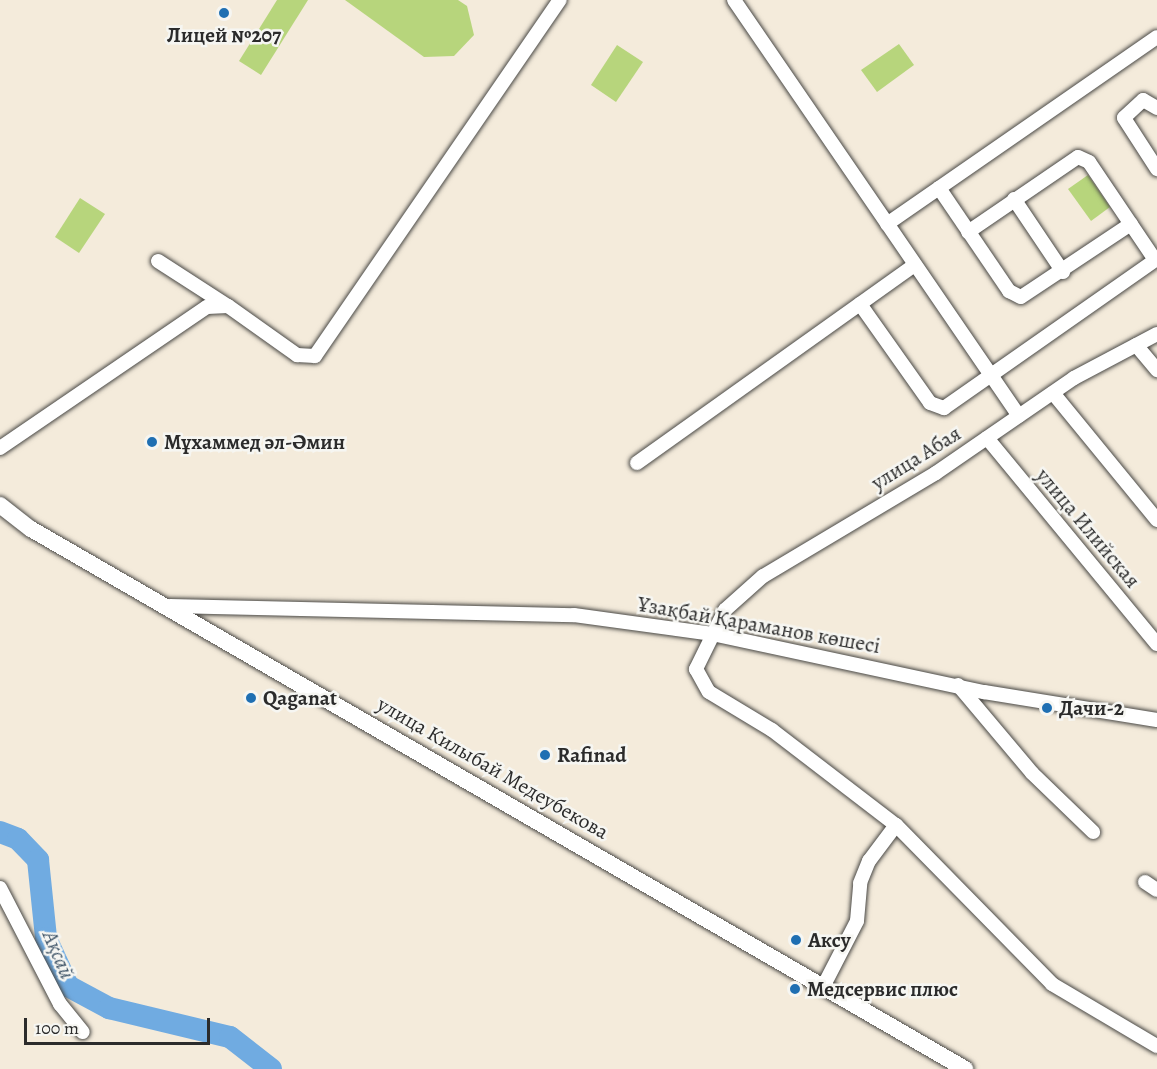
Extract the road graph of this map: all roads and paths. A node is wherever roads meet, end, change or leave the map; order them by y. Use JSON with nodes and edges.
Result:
{"nodes":[{"id":1,"x":560,"y":0,"type":"edge"},
{"id":2,"x":734,"y":0,"type":"edge"},
{"id":3,"x":1157,"y":37,"type":"edge"},
{"id":4,"x":1157,"y":108,"type":"edge"},
{"id":5,"x":1157,"y":169,"type":"edge"},
{"id":6,"x":939,"y":188,"type":"junction"},
{"id":7,"x":1014,"y":199,"type":"junction"},
{"id":8,"x":887,"y":224,"type":"junction"},
{"id":9,"x":1131,"y":224,"type":"junction"},
{"id":10,"x":969,"y":232,"type":"junction"},
{"id":11,"x":1156,"y":260,"type":"edge"},
{"id":12,"x":158,"y":261,"type":"dead end"},
{"id":13,"x":915,"y":265,"type":"junction"},
{"id":14,"x":1063,"y":272,"type":"junction"},
{"id":15,"x":860,"y":304,"type":"junction"},
{"id":16,"x":228,"y":306,"type":"junction"},
{"id":17,"x":1157,"y":334,"type":"edge"},
{"id":18,"x":1136,"y":345,"type":"junction"},
{"id":19,"x":1157,"y":370,"type":"edge"},
{"id":20,"x":991,"y":376,"type":"junction"},
{"id":21,"x":1053,"y":393,"type":"junction"},
{"id":22,"x":1019,"y":416,"type":"junction"},
{"id":23,"x":987,"y":438,"type":"junction"},
{"id":24,"x":0,"y":448,"type":"edge"},
{"id":25,"x":637,"y":463,"type":"dead end"},
{"id":26,"x":0,"y":505,"type":"edge"},
{"id":27,"x":1157,"y":520,"type":"edge"},
{"id":28,"x":170,"y":606,"type":"junction"},
{"id":29,"x":713,"y":634,"type":"junction"},
{"id":30,"x":1157,"y":644,"type":"edge"},
{"id":31,"x":958,"y":685,"type":"junction"},
{"id":32,"x":1157,"y":720,"type":"edge"},
{"id":33,"x":896,"y":825,"type":"junction"},
{"id":34,"x":1093,"y":832,"type":"dead end"},
{"id":35,"x":0,"y":888,"type":"edge"},
{"id":36,"x":823,"y":987,"type":"junction"},
{"id":37,"x":83,"y":1032,"type":"dead end"},
{"id":38,"x":1157,"y":1046,"type":"edge"},
{"id":39,"x":964,"y":1069,"type":"edge"}],
"edges":[{"from":1,"to":16,"type":"street"},
{"from":2,"to":8,"type":"street"},
{"from":3,"to":6,"type":"street"},
{"from":4,"to":5,"type":"street"},
{"from":6,"to":8,"type":"street"},
{"from":6,"to":10,"type":"street"},
{"from":7,"to":9,"type":"street"},
{"from":7,"to":10,"type":"street"},
{"from":7,"to":14,"type":"street"},
{"from":8,"to":13,"type":"street"},
{"from":9,"to":11,"type":"street"},
{"from":9,"to":14,"type":"street"},
{"from":10,"to":14,"type":"street"},
{"from":11,"to":20,"type":"street"},
{"from":12,"to":16,"type":"street"},
{"from":13,"to":15,"type":"street"},
{"from":13,"to":20,"type":"street"},
{"from":15,"to":20,"type":"street"},
{"from":15,"to":25,"type":"street"},
{"from":16,"to":24,"type":"street"},
{"from":17,"to":18,"type":"street","name":"улица Абая"},
{"from":18,"to":19,"type":"street"},
{"from":18,"to":21,"type":"street","name":"улица Абая"},
{"from":20,"to":22,"type":"street"},
{"from":21,"to":22,"type":"street","name":"улица Абая"},
{"from":21,"to":27,"type":"street"},
{"from":22,"to":23,"type":"street","name":"улица Абая"},
{"from":23,"to":29,"type":"street","name":"улица Абая"},
{"from":23,"to":30,"type":"street","name":"улица Илийская"},
{"from":26,"to":28,"type":"main road","name":"улица Килыбай Медеубекова"},
{"from":28,"to":29,"type":"street","name":"Ұзақбай Қараманов көшесі"},
{"from":28,"to":36,"type":"main road","name":"улица Килыбай Медеубекова"},
{"from":29,"to":31,"type":"street","name":"Ұзақбай Қараманов көшесі"},
{"from":29,"to":33,"type":"street","name":"улица Абая"},
{"from":31,"to":32,"type":"street","name":"Ұзақбай Қараманов көшесі"},
{"from":31,"to":34,"type":"street"},
{"from":33,"to":36,"type":"street"},
{"from":33,"to":38,"type":"street"},
{"from":35,"to":37,"type":"street"},
{"from":36,"to":39,"type":"main road","name":"улица Килыбай Медеубекова"}]}
